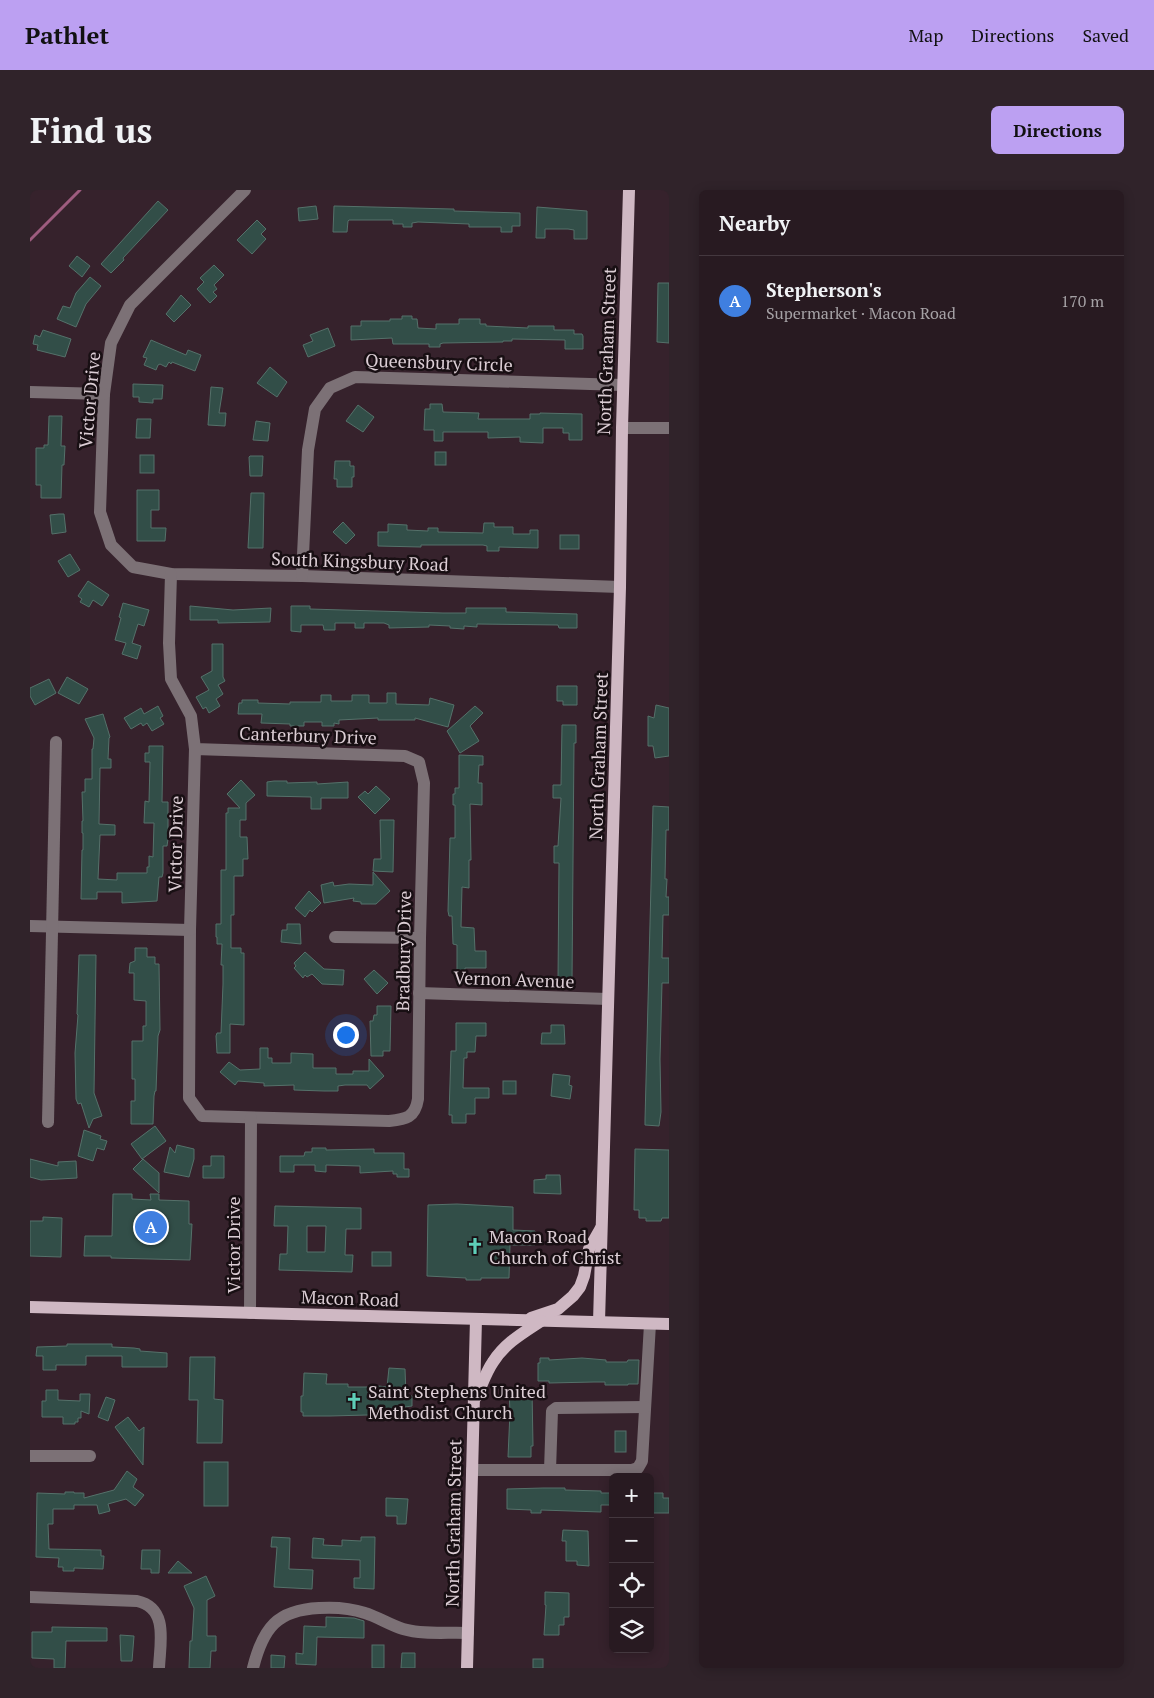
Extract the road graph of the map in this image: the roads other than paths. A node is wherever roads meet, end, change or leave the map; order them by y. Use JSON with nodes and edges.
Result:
{"nodes":[{"id":1,"x":244,"y":190,"type":"edge"},
{"id":2,"x":629,"y":190,"type":"edge"},
{"id":3,"x":623,"y":385,"type":"junction"},
{"id":4,"x":30,"y":392,"type":"edge"},
{"id":5,"x":104,"y":394,"type":"junction"},
{"id":6,"x":622,"y":428,"type":"junction"},
{"id":7,"x":669,"y":428,"type":"edge"},
{"id":8,"x":111,"y":544,"type":"joint"},
{"id":9,"x":170,"y":574,"type":"junction"},
{"id":10,"x":302,"y":576,"type":"junction"},
{"id":11,"x":620,"y":587,"type":"junction"},
{"id":12,"x":56,"y":742,"type":"dead end"},
{"id":13,"x":195,"y":749,"type":"junction"},
{"id":14,"x":419,"y":762,"type":"joint"},
{"id":15,"x":30,"y":926,"type":"edge"},
{"id":16,"x":52,"y":927,"type":"junction"},
{"id":17,"x":190,"y":930,"type":"junction"},
{"id":18,"x":335,"y":937,"type":"dead end"},
{"id":19,"x":420,"y":938,"type":"junction"},
{"id":20,"x":419,"y":993,"type":"junction"},
{"id":21,"x":608,"y":999,"type":"junction"},
{"id":22,"x":251,"y":1118,"type":"junction"},
{"id":23,"x":48,"y":1122,"type":"dead end"},
{"id":24,"x":602,"y":1226,"type":"junction"},
{"id":25,"x":30,"y":1307,"type":"edge"},
{"id":26,"x":250,"y":1313,"type":"junction"},
{"id":27,"x":476,"y":1319,"type":"junction"},
{"id":28,"x":522,"y":1321,"type":"junction"},
{"id":29,"x":542,"y":1321,"type":"junction"},
{"id":30,"x":599,"y":1322,"type":"junction"},
{"id":31,"x":650,"y":1324,"type":"junction"},
{"id":32,"x":669,"y":1324,"type":"edge"},
{"id":33,"x":474,"y":1401,"type":"junction"},
{"id":34,"x":645,"y":1407,"type":"junction"},
{"id":35,"x":30,"y":1456,"type":"edge"},
{"id":36,"x":90,"y":1456,"type":"dead end"},
{"id":37,"x":472,"y":1470,"type":"junction"},
{"id":38,"x":550,"y":1470,"type":"junction"},
{"id":39,"x":30,"y":1597,"type":"edge"},
{"id":40,"x":468,"y":1633,"type":"junction"},
{"id":41,"x":159,"y":1668,"type":"edge"},
{"id":42,"x":253,"y":1668,"type":"edge"},
{"id":43,"x":467,"y":1668,"type":"edge"}],
"edges":[{"from":1,"to":5,"type":"street","name":"Victor Drive"},
{"from":2,"to":3,"type":"main road","name":"North Graham Street"},
{"from":3,"to":6,"type":"main road","name":"North Graham Street"},
{"from":3,"to":10,"type":"street","name":"Queensbury Circle"},
{"from":4,"to":5,"type":"street"},
{"from":5,"to":8,"type":"street","name":"Victor Drive"},
{"from":6,"to":7,"type":"street"},
{"from":6,"to":11,"type":"main road","name":"North Graham Street"},
{"from":8,"to":9,"type":"street","name":"South Kingsbury Road"},
{"from":9,"to":10,"type":"street","name":"South Kingsbury Road"},
{"from":9,"to":13,"type":"street","name":"Victor Drive"},
{"from":10,"to":11,"type":"street","name":"South Kingsbury Road"},
{"from":11,"to":21,"type":"main road","name":"North Graham Street"},
{"from":12,"to":16,"type":"street"},
{"from":13,"to":14,"type":"street","name":"Canterbury Drive"},
{"from":13,"to":17,"type":"street","name":"Victor Drive"},
{"from":14,"to":19,"type":"street","name":"Bradbury Drive"},
{"from":15,"to":16,"type":"street"},
{"from":16,"to":17,"type":"street"},
{"from":16,"to":23,"type":"street"},
{"from":17,"to":22,"type":"street","name":"Victor Drive"},
{"from":18,"to":19,"type":"street"},
{"from":19,"to":20,"type":"street","name":"Bradbury Drive"},
{"from":20,"to":21,"type":"street","name":"Vernon Avenue"},
{"from":20,"to":22,"type":"street","name":"Bradbury Drive"},
{"from":21,"to":24,"type":"main road","name":"North Graham Street"},
{"from":22,"to":26,"type":"street","name":"Victor Drive"},
{"from":24,"to":28,"type":"main road"},
{"from":24,"to":30,"type":"main road","name":"North Graham Street"},
{"from":25,"to":26,"type":"main road","name":"Macon Road"},
{"from":26,"to":27,"type":"main road","name":"Macon Road"},
{"from":27,"to":28,"type":"main road","name":"Macon Road"},
{"from":27,"to":33,"type":"main road","name":"North Graham Street"},
{"from":28,"to":29,"type":"main road","name":"Macon Road"},
{"from":29,"to":30,"type":"main road","name":"Macon Road"},
{"from":29,"to":33,"type":"main road"},
{"from":30,"to":31,"type":"main road","name":"Macon Road"},
{"from":31,"to":32,"type":"main road","name":"Macon Road"},
{"from":31,"to":34,"type":"street"},
{"from":33,"to":37,"type":"main road","name":"North Graham Street"},
{"from":34,"to":38,"type":"street"},
{"from":34,"to":38,"type":"street"},
{"from":35,"to":36,"type":"street"},
{"from":37,"to":38,"type":"street"},
{"from":37,"to":40,"type":"main road","name":"North Graham Street"},
{"from":39,"to":41,"type":"street"},
{"from":40,"to":42,"type":"street"},
{"from":40,"to":43,"type":"main road","name":"North Graham Street"}]}
